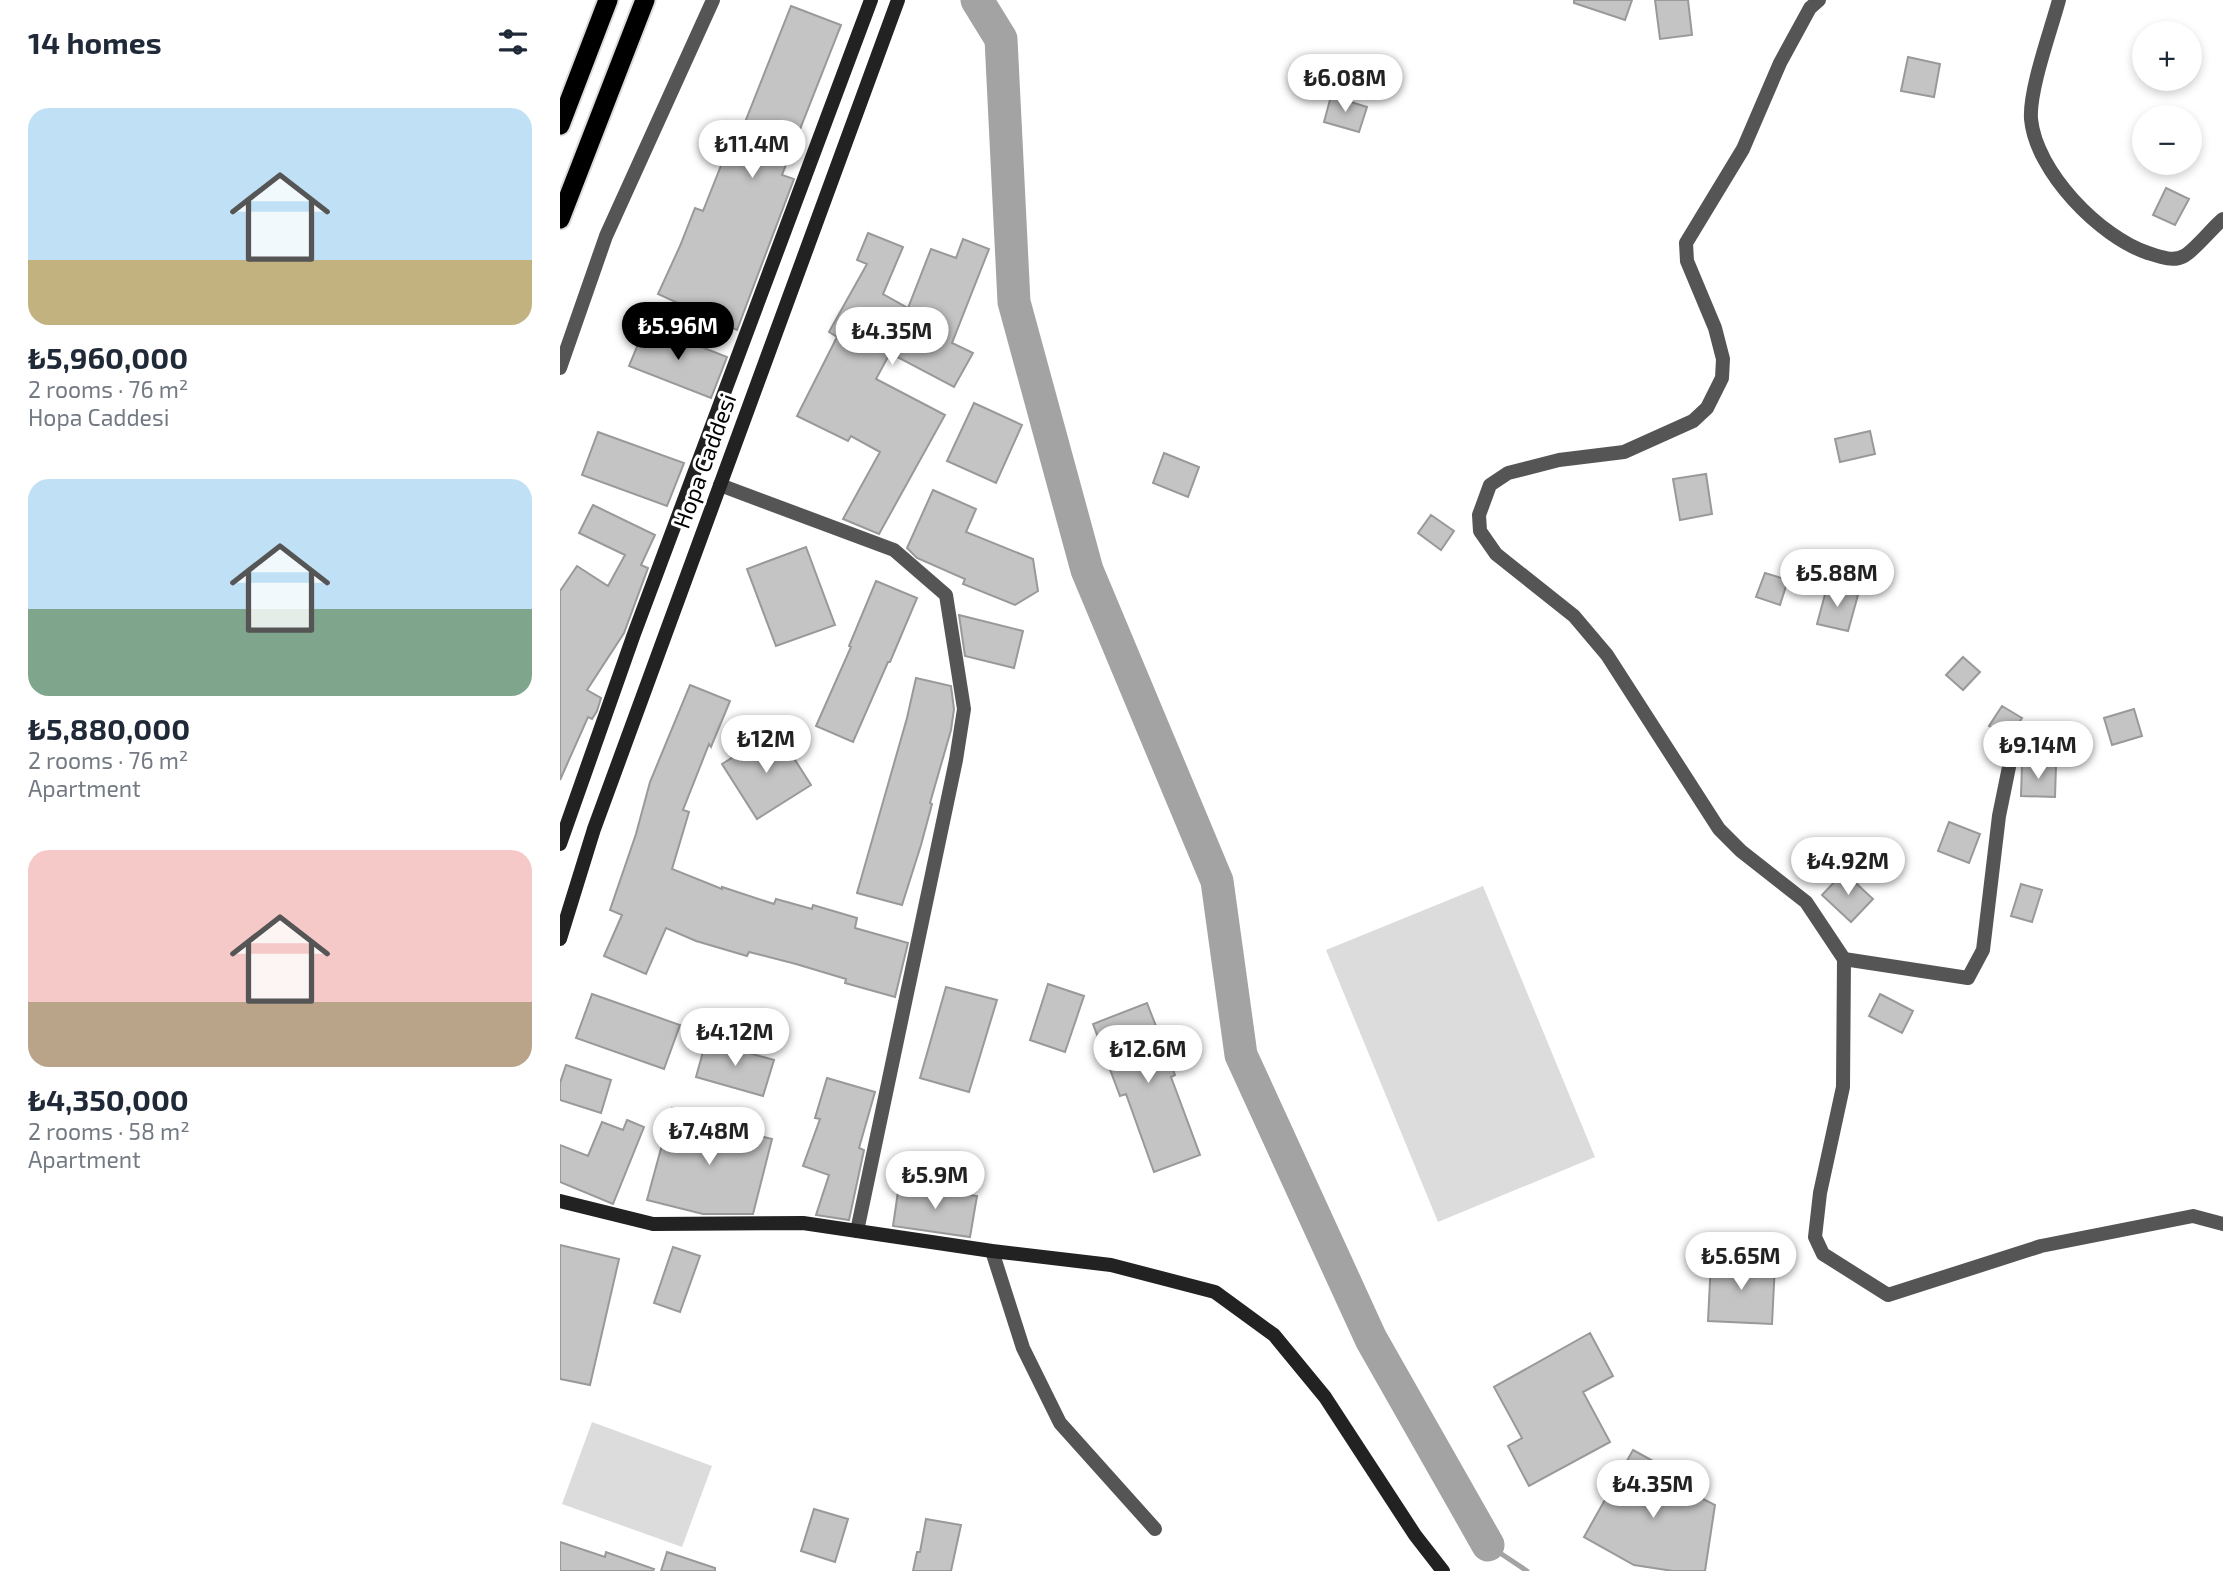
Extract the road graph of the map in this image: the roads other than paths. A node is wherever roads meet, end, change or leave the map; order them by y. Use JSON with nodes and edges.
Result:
{"nodes":[{"id":1,"x":608,"y":0,"type":"edge"},
{"id":2,"x":645,"y":0,"type":"edge"},
{"id":3,"x":713,"y":0,"type":"edge"},
{"id":4,"x":870,"y":0,"type":"edge"},
{"id":5,"x":898,"y":0,"type":"edge"},
{"id":6,"x":1819,"y":0,"type":"edge"},
{"id":7,"x":2059,"y":0,"type":"edge"},
{"id":8,"x":560,"y":125,"type":"edge"},
{"id":9,"x":560,"y":219,"type":"edge"},
{"id":10,"x":2223,"y":219,"type":"edge"},
{"id":11,"x":560,"y":368,"type":"edge"},
{"id":12,"x":720,"y":485,"type":"junction"},
{"id":13,"x":2070,"y":735,"type":"dead end"},
{"id":14,"x":560,"y":844,"type":"edge"},
{"id":15,"x":560,"y":939,"type":"edge"},
{"id":16,"x":1844,"y":959,"type":"junction"},
{"id":17,"x":560,"y":1201,"type":"edge"},
{"id":18,"x":2223,"y":1224,"type":"edge"},
{"id":19,"x":857,"y":1231,"type":"junction"},
{"id":20,"x":992,"y":1251,"type":"junction"},
{"id":21,"x":1155,"y":1529,"type":"dead end"},
{"id":22,"x":1443,"y":1571,"type":"edge"}],
"edges":[{"from":1,"to":8,"type":"highway"},
{"from":2,"to":9,"type":"highway"},
{"from":3,"to":11,"type":"street"},
{"from":4,"to":14,"type":"main road","name":"Hopa Caddesi"},
{"from":5,"to":12,"type":"main road","name":"Hopa Caddesi"},
{"from":6,"to":16,"type":"street"},
{"from":7,"to":10,"type":"street"},
{"from":12,"to":15,"type":"main road","name":"Hopa Caddesi"},
{"from":12,"to":19,"type":"street"},
{"from":13,"to":16,"type":"street"},
{"from":16,"to":18,"type":"street"},
{"from":17,"to":19,"type":"main road"},
{"from":19,"to":20,"type":"main road"},
{"from":20,"to":21,"type":"street"},
{"from":20,"to":22,"type":"main road"}]}
